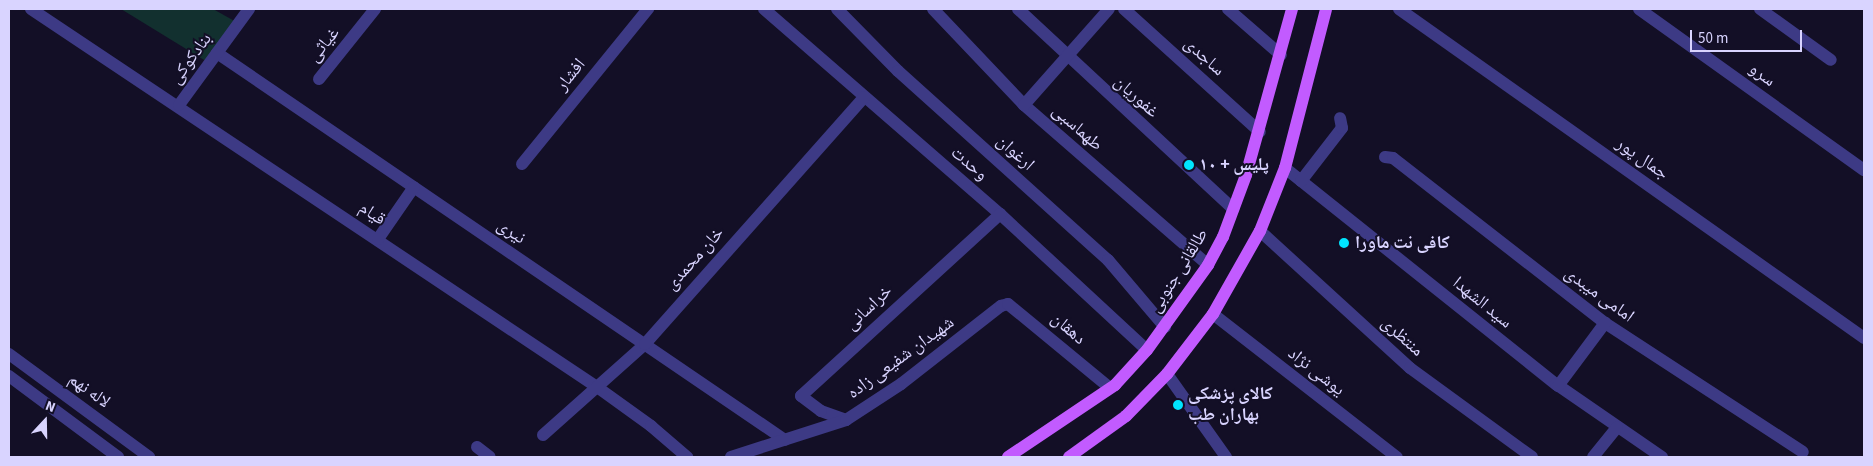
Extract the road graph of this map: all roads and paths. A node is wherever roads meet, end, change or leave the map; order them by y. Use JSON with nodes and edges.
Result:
{"nodes":[{"id":1,"x":32,"y":9,"type":"edge"},
{"id":2,"x":249,"y":9,"type":"edge"},
{"id":3,"x":375,"y":9,"type":"edge"},
{"id":4,"x":648,"y":9,"type":"edge"},
{"id":5,"x":764,"y":9,"type":"edge"},
{"id":6,"x":837,"y":9,"type":"edge"},
{"id":7,"x":933,"y":9,"type":"edge"},
{"id":8,"x":1018,"y":9,"type":"edge"},
{"id":9,"x":1109,"y":9,"type":"edge"},
{"id":10,"x":1124,"y":9,"type":"edge"},
{"id":11,"x":1228,"y":9,"type":"edge"},
{"id":12,"x":1292,"y":9,"type":"edge"},
{"id":13,"x":1326,"y":9,"type":"edge"},
{"id":14,"x":1399,"y":9,"type":"edge"},
{"id":15,"x":1639,"y":9,"type":"edge"},
{"id":16,"x":1760,"y":9,"type":"edge"},
{"id":17,"x":217,"y":53,"type":"junction"},
{"id":18,"x":1281,"y":55,"type":"junction"},
{"id":19,"x":1066,"y":57,"type":"junction"},
{"id":20,"x":1830,"y":60,"type":"dead end"},
{"id":21,"x":319,"y":79,"type":"dead end"},
{"id":22,"x":864,"y":97,"type":"junction"},
{"id":23,"x":179,"y":105,"type":"junction"},
{"id":24,"x":1024,"y":105,"type":"junction"},
{"id":25,"x":1342,"y":120,"type":"dead end"},
{"id":26,"x":1260,"y":132,"type":"junction"},
{"id":27,"x":1384,"y":157,"type":"dead end"},
{"id":28,"x":522,"y":164,"type":"dead end"},
{"id":29,"x":1285,"y":168,"type":"junction"},
{"id":30,"x":1864,"y":170,"type":"edge"},
{"id":31,"x":1301,"y":181,"type":"junction"},
{"id":32,"x":414,"y":187,"type":"junction"},
{"id":33,"x":1233,"y":209,"type":"junction"},
{"id":34,"x":1000,"y":214,"type":"junction"},
{"id":35,"x":1260,"y":231,"type":"junction"},
{"id":36,"x":378,"y":239,"type":"junction"},
{"id":37,"x":1208,"y":265,"type":"junction"},
{"id":38,"x":1001,"y":306,"type":"joint"},
{"id":39,"x":1213,"y":314,"type":"junction"},
{"id":40,"x":1605,"y":323,"type":"junction"},
{"id":41,"x":1165,"y":327,"type":"junction"},
{"id":42,"x":1864,"y":338,"type":"edge"},
{"id":43,"x":645,"y":344,"type":"junction"},
{"id":44,"x":1147,"y":350,"type":"junction"},
{"id":45,"x":9,"y":354,"type":"edge"},
{"id":46,"x":1167,"y":374,"type":"junction"},
{"id":47,"x":9,"y":376,"type":"edge"},
{"id":48,"x":1558,"y":386,"type":"junction"},
{"id":49,"x":597,"y":387,"type":"junction"},
{"id":50,"x":1110,"y":388,"type":"junction"},
{"id":51,"x":846,"y":420,"type":"junction"},
{"id":52,"x":1617,"y":426,"type":"junction"},
{"id":53,"x":543,"y":435,"type":"dead end"},
{"id":54,"x":785,"y":440,"type":"junction"},
{"id":55,"x":477,"y":447,"type":"dead end"},
{"id":56,"x":1803,"y":452,"type":"dead end"},
{"id":57,"x":118,"y":457,"type":"edge"},
{"id":58,"x":149,"y":457,"type":"edge"},
{"id":59,"x":490,"y":457,"type":"edge"},
{"id":60,"x":687,"y":457,"type":"edge"},
{"id":61,"x":731,"y":457,"type":"edge"},
{"id":62,"x":1008,"y":457,"type":"edge"},
{"id":63,"x":1069,"y":457,"type":"edge"},
{"id":64,"x":1226,"y":457,"type":"edge"},
{"id":65,"x":1397,"y":457,"type":"edge"},
{"id":66,"x":1532,"y":457,"type":"edge"},
{"id":67,"x":1593,"y":457,"type":"edge"},
{"id":68,"x":1662,"y":457,"type":"edge"}],
"edges":[{"from":1,"to":23,"type":"street","name":"قیام"},
{"from":2,"to":17,"type":"street","name":"بنادکوکی"},
{"from":3,"to":21,"type":"street","name":"غیاثی"},
{"from":4,"to":28,"type":"street","name":"افشار"},
{"from":5,"to":22,"type":"street","name":"وحدت"},
{"from":6,"to":41,"type":"street","name":"ارغوان"},
{"from":7,"to":24,"type":"street","name":"طهماسبی"},
{"from":8,"to":19,"type":"street","name":"غفوریان"},
{"from":9,"to":19,"type":"street"},
{"from":10,"to":26,"type":"street","name":"ساجدی"},
{"from":11,"to":18,"type":"street"},
{"from":12,"to":18,"type":"main road","name":"طالقانی جنوبی"},
{"from":13,"to":29,"type":"main road"},
{"from":14,"to":42,"type":"street","name":"جمال پور"},
{"from":15,"to":30,"type":"street","name":"سرو"},
{"from":16,"to":20,"type":"street"},
{"from":17,"to":23,"type":"street","name":"بنادکوکی"},
{"from":17,"to":32,"type":"street","name":"نیری"},
{"from":18,"to":26,"type":"main road","name":"طالقانی جنوبی"},
{"from":19,"to":24,"type":"street"},
{"from":19,"to":33,"type":"street","name":"غفوریان"},
{"from":22,"to":34,"type":"street","name":"وحدت"},
{"from":22,"to":43,"type":"street","name":"خان محمدی"},
{"from":23,"to":36,"type":"street","name":"قیام"},
{"from":24,"to":37,"type":"street","name":"طهماسبی"},
{"from":25,"to":31,"type":"street"},
{"from":26,"to":33,"type":"main road","name":"طالقانی جنوبی"},
{"from":27,"to":40,"type":"street","name":"امامی میبدی"},
{"from":29,"to":31,"type":"street","name":"سید الشهدا"},
{"from":29,"to":35,"type":"main road"},
{"from":31,"to":48,"type":"street","name":"سید الشهدا"},
{"from":32,"to":36,"type":"street"},
{"from":32,"to":43,"type":"street","name":"نیری"},
{"from":33,"to":37,"type":"main road","name":"طالقانی جنوبی"},
{"from":34,"to":44,"type":"street","name":"وحدت"},
{"from":34,"to":51,"type":"street","name":"خراسانی"},
{"from":35,"to":39,"type":"main road"},
{"from":35,"to":66,"type":"street","name":"منتظری"},
{"from":36,"to":49,"type":"street","name":"قیام"},
{"from":37,"to":41,"type":"main road","name":"طالقانی جنوبی"},
{"from":38,"to":50,"type":"street","name":"دهقان"},
{"from":38,"to":51,"type":"street","name":"شهیدان شفیعی زاده"},
{"from":39,"to":46,"type":"main road"},
{"from":39,"to":65,"type":"street","name":"یوشی نژاد"},
{"from":40,"to":48,"type":"street"},
{"from":40,"to":56,"type":"street","name":"امامی میبدی"},
{"from":41,"to":44,"type":"main road","name":"طالقانی جنوبی"},
{"from":43,"to":49,"type":"street","name":"خان محمدی"},
{"from":43,"to":54,"type":"street","name":"نیری"},
{"from":44,"to":50,"type":"main road","name":"طالقانی جنوبی"},
{"from":45,"to":58,"type":"street","name":"لاله نهم"},
{"from":46,"to":63,"type":"main road"},
{"from":46,"to":64,"type":"street"},
{"from":47,"to":57,"type":"street","name":"لاله نهم"},
{"from":48,"to":52,"type":"street","name":"سید الشهدا"},
{"from":49,"to":53,"type":"street","name":"خان محمدی"},
{"from":49,"to":60,"type":"street","name":"قیام"},
{"from":50,"to":62,"type":"main road","name":"طالقانی جنوبی"},
{"from":51,"to":54,"type":"street","name":"شهیدان شفیعی زاده"},
{"from":52,"to":67,"type":"street"},
{"from":52,"to":68,"type":"street","name":"سید الشهدا"},
{"from":54,"to":61,"type":"street","name":"شهیدان شفیعی زاده"},
{"from":55,"to":59,"type":"street"}]}
